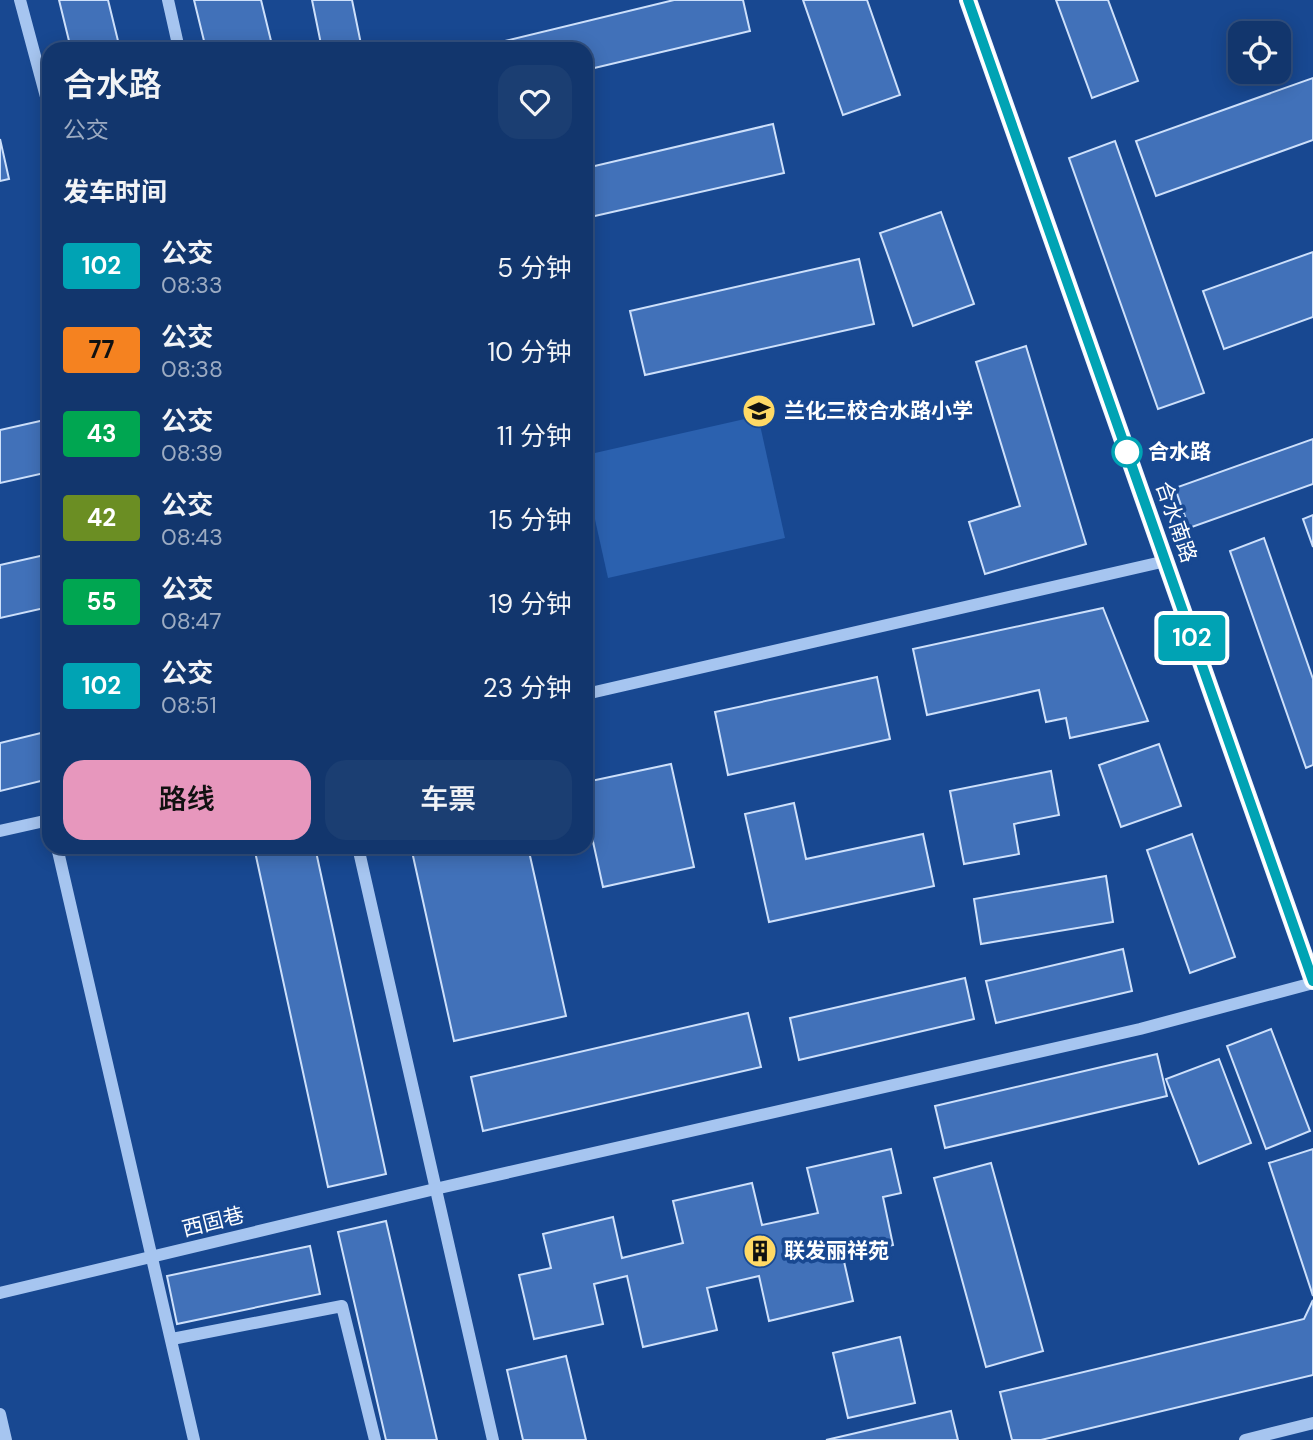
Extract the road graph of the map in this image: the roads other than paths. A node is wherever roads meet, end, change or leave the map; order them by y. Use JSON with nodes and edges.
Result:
{"nodes":[{"id":1,"x":20,"y":0,"type":"edge"},
{"id":2,"x":168,"y":0,"type":"edge"},
{"id":3,"x":968,"y":0,"type":"edge"},
{"id":4,"x":177,"y":42,"type":"edge"},
{"id":5,"x":42,"y":82,"type":"edge"},
{"id":6,"x":1166,"y":561,"type":"junction"},
{"id":7,"x":593,"y":692,"type":"edge"},
{"id":8,"x":42,"y":822,"type":"edge"},
{"id":9,"x":0,"y":831,"type":"edge"},
{"id":10,"x":59,"y":854,"type":"edge"},
{"id":11,"x":360,"y":854,"type":"edge"},
{"id":12,"x":1313,"y":982,"type":"edge"},
{"id":13,"x":435,"y":1189,"type":"junction"},
{"id":14,"x":154,"y":1256,"type":"junction"},
{"id":15,"x":0,"y":1293,"type":"edge"},
{"id":16,"x":172,"y":1339,"type":"junction"},
{"id":17,"x":0,"y":1415,"type":"edge"},
{"id":18,"x":1313,"y":1423,"type":"edge"},
{"id":19,"x":6,"y":1440,"type":"edge"},
{"id":20,"x":194,"y":1440,"type":"edge"},
{"id":21,"x":375,"y":1440,"type":"edge"},
{"id":22,"x":493,"y":1440,"type":"edge"},
{"id":23,"x":1245,"y":1440,"type":"edge"}],
"edges":[{"from":1,"to":5,"type":"street"},
{"from":2,"to":4,"type":"street"},
{"from":3,"to":6,"type":"main road","name":"合水南路"},
{"from":6,"to":7,"type":"street"},
{"from":6,"to":12,"type":"main road","name":"合水南路"},
{"from":8,"to":9,"type":"street"},
{"from":10,"to":14,"type":"street"},
{"from":11,"to":13,"type":"street"},
{"from":12,"to":13,"type":"street","name":"西固巷"},
{"from":13,"to":14,"type":"street","name":"西固巷"},
{"from":13,"to":22,"type":"street"},
{"from":14,"to":15,"type":"street","name":"西固巷"},
{"from":14,"to":16,"type":"street"},
{"from":16,"to":20,"type":"street"},
{"from":16,"to":21,"type":"street"},
{"from":17,"to":19,"type":"street"},
{"from":18,"to":23,"type":"street"}]}
